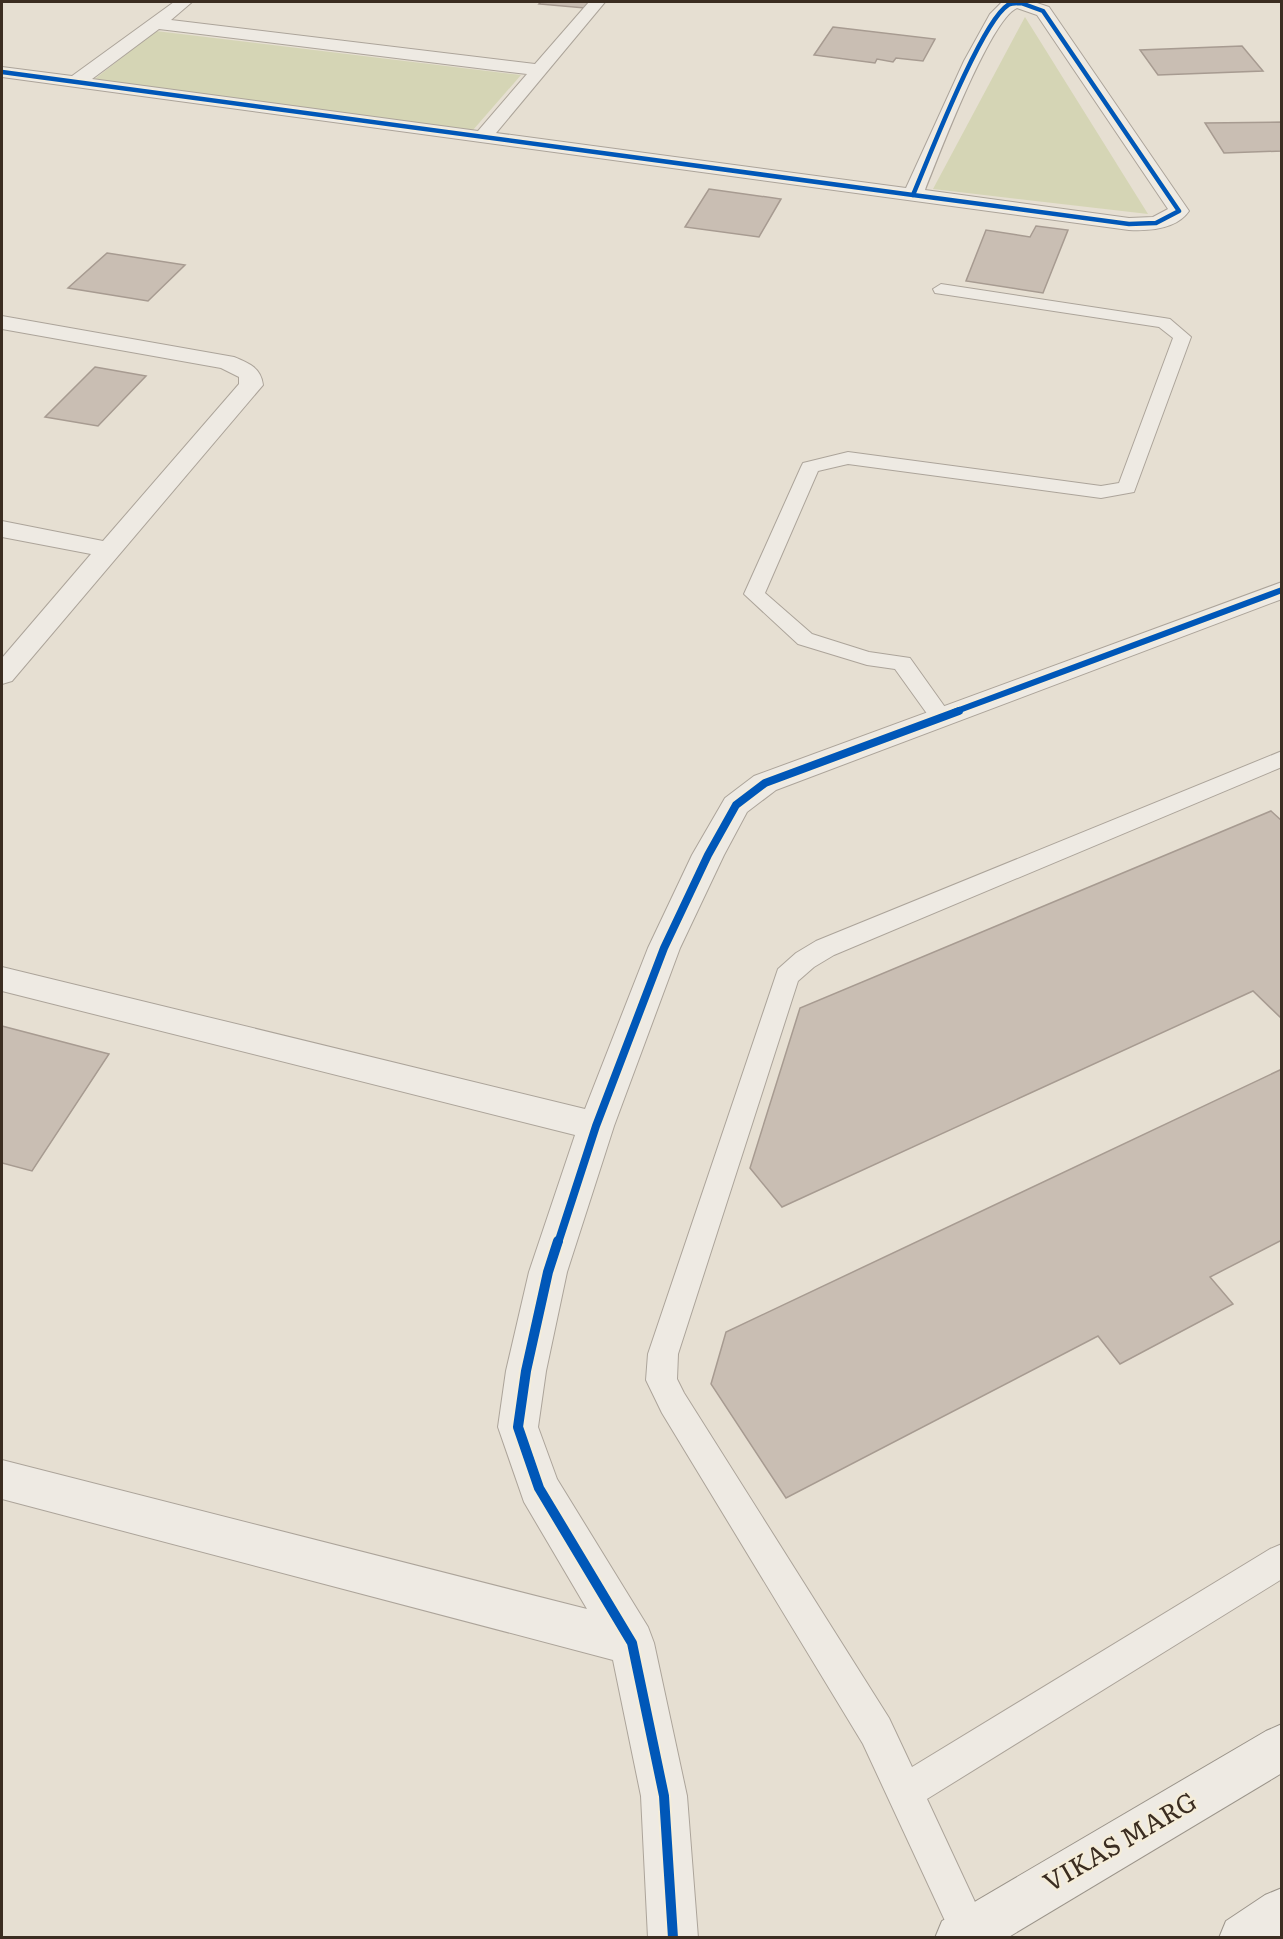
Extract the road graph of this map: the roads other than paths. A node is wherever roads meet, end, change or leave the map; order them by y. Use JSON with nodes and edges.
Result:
{"nodes":[{"id":1,"x":183,"y":2,"type":"edge"},
{"id":2,"x":597,"y":2,"type":"edge"},
{"id":3,"x":155,"y":23,"type":"junction"},
{"id":4,"x":540,"y":70,"type":"junction"},
{"id":5,"x":2,"y":72,"type":"edge"},
{"id":6,"x":76,"y":82,"type":"junction"},
{"id":7,"x":483,"y":137,"type":"junction"},
{"id":8,"x":913,"y":195,"type":"junction"},
{"id":9,"x":940,"y":290,"type":"dead end"},
{"id":10,"x":2,"y":323,"type":"edge"},
{"id":11,"x":2,"y":529,"type":"edge"},
{"id":12,"x":108,"y":550,"type":"junction"},
{"id":13,"x":1281,"y":590,"type":"edge"},
{"id":14,"x":2,"y":675,"type":"edge"},
{"id":15,"x":941,"y":717,"type":"junction"},
{"id":16,"x":1281,"y":758,"type":"edge"},
{"id":17,"x":2,"y":979,"type":"edge"},
{"id":18,"x":597,"y":1126,"type":"junction"},
{"id":19,"x":2,"y":1480,"type":"edge"},
{"id":20,"x":1281,"y":1560,"type":"edge"},
{"id":21,"x":632,"y":1643,"type":"junction"},
{"id":22,"x":1281,"y":1747,"type":"edge"},
{"id":23,"x":905,"y":1792,"type":"junction"},
{"id":24,"x":1281,"y":1912,"type":"edge"},
{"id":25,"x":964,"y":1934,"type":"edge"},
{"id":26,"x":673,"y":1938,"type":"edge"},
{"id":27,"x":1243,"y":1938,"type":"edge"}],
"edges":[{"from":1,"to":3,"type":"street"},
{"from":2,"to":4,"type":"street"},
{"from":3,"to":4,"type":"street"},
{"from":3,"to":6,"type":"street"},
{"from":4,"to":7,"type":"street"},
{"from":5,"to":6,"type":"street"},
{"from":6,"to":7,"type":"street"},
{"from":7,"to":8,"type":"street"},
{"from":8,"to":8,"type":"street"},
{"from":9,"to":15,"type":"lane"},
{"from":10,"to":12,"type":"street"},
{"from":11,"to":12,"type":"street"},
{"from":12,"to":14,"type":"street"},
{"from":13,"to":15,"type":"street"},
{"from":15,"to":18,"type":"street"},
{"from":16,"to":23,"type":"lane"},
{"from":17,"to":18,"type":"street"},
{"from":18,"to":21,"type":"street"},
{"from":19,"to":21,"type":"street"},
{"from":20,"to":23,"type":"lane"},
{"from":21,"to":26,"type":"street"},
{"from":22,"to":25,"type":"street","name":"VIKAS MARG"},
{"from":23,"to":25,"type":"lane"},
{"from":24,"to":27,"type":"street"}]}
